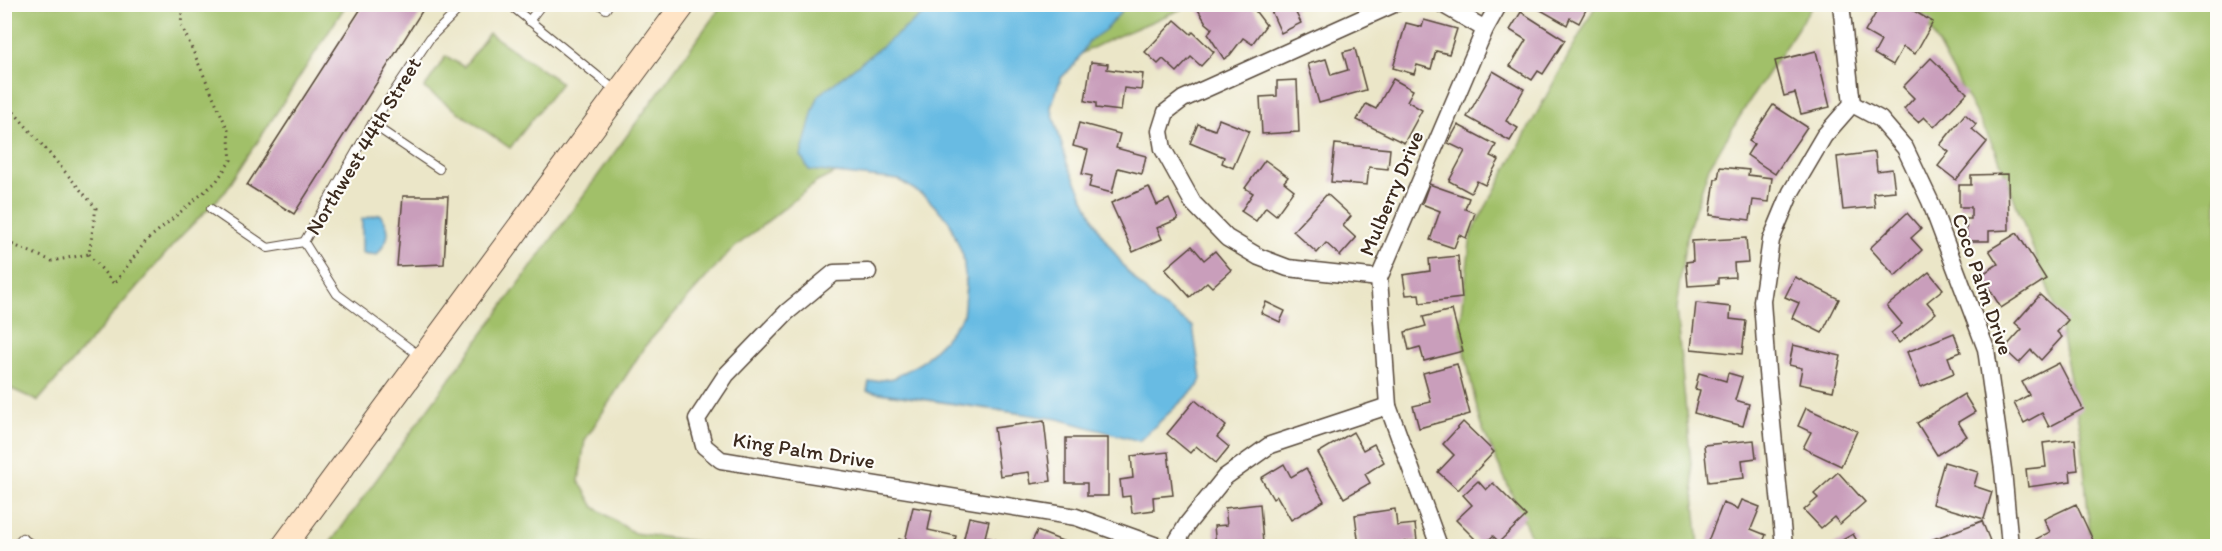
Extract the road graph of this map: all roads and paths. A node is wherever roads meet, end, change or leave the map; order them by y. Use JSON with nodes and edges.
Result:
{"nodes":[{"id":1,"x":183,"y":4,"type":"edge"},
{"id":2,"x":464,"y":4,"type":"edge"},
{"id":3,"x":509,"y":4,"type":"edge"},
{"id":4,"x":542,"y":4,"type":"edge"},
{"id":5,"x":599,"y":4,"type":"edge"},
{"id":6,"x":609,"y":4,"type":"edge"},
{"id":7,"x":684,"y":4,"type":"edge"},
{"id":8,"x":1394,"y":4,"type":"edge"},
{"id":9,"x":1442,"y":4,"type":"edge"},
{"id":10,"x":1500,"y":4,"type":"edge"},
{"id":11,"x":1841,"y":4,"type":"edge"},
{"id":12,"x":530,"y":21,"type":"junction"},
{"id":13,"x":1485,"y":29,"type":"junction"},
{"id":14,"x":619,"y":93,"type":"junction"},
{"id":15,"x":4,"y":96,"type":"edge"},
{"id":16,"x":1852,"y":104,"type":"junction"},
{"id":17,"x":372,"y":124,"type":"junction"},
{"id":18,"x":439,"y":169,"type":"dead end"},
{"id":19,"x":211,"y":209,"type":"dead end"},
{"id":20,"x":4,"y":241,"type":"edge"},
{"id":21,"x":304,"y":242,"type":"junction"},
{"id":22,"x":89,"y":254,"type":"junction"},
{"id":23,"x":868,"y":272,"type":"dead end"},
{"id":24,"x":1379,"y":278,"type":"junction"},
{"id":25,"x":424,"y":359,"type":"junction"},
{"id":26,"x":1388,"y":406,"type":"junction"},
{"id":27,"x":14,"y":546,"type":"edge"},
{"id":28,"x":34,"y":546,"type":"edge"},
{"id":29,"x":284,"y":546,"type":"edge"},
{"id":30,"x":1157,"y":546,"type":"edge"},
{"id":31,"x":1174,"y":546,"type":"edge"},
{"id":32,"x":1439,"y":546,"type":"edge"},
{"id":33,"x":1784,"y":546,"type":"edge"},
{"id":34,"x":2010,"y":546,"type":"edge"}],
"edges":[{"from":1,"to":22,"type":"path"},
{"from":2,"to":17,"type":"lane","name":"Northwest 44th Street"},
{"from":3,"to":12,"type":"lane"},
{"from":4,"to":12,"type":"lane"},
{"from":5,"to":6,"type":"lane"},
{"from":7,"to":14,"type":"street"},
{"from":8,"to":24,"type":"street"},
{"from":9,"to":13,"type":"street"},
{"from":10,"to":13,"type":"street","name":"Mulberry Drive"},
{"from":11,"to":16,"type":"street"},
{"from":12,"to":14,"type":"lane"},
{"from":13,"to":24,"type":"street","name":"Mulberry Drive"},
{"from":14,"to":25,"type":"street"},
{"from":15,"to":22,"type":"path"},
{"from":16,"to":33,"type":"street"},
{"from":16,"to":34,"type":"street","name":"Coco Palm Drive"},
{"from":17,"to":18,"type":"lane"},
{"from":17,"to":21,"type":"lane","name":"Northwest 44th Street"},
{"from":19,"to":21,"type":"lane"},
{"from":20,"to":22,"type":"path"},
{"from":21,"to":25,"type":"lane","name":"Northwest 44th Street"},
{"from":23,"to":30,"type":"street","name":"King Palm Drive"},
{"from":24,"to":26,"type":"street","name":"Mulberry Drive"},
{"from":25,"to":29,"type":"street"},
{"from":26,"to":31,"type":"street"},
{"from":26,"to":32,"type":"street","name":"Mulberry Drive"},
{"from":27,"to":28,"type":"lane"}]}
